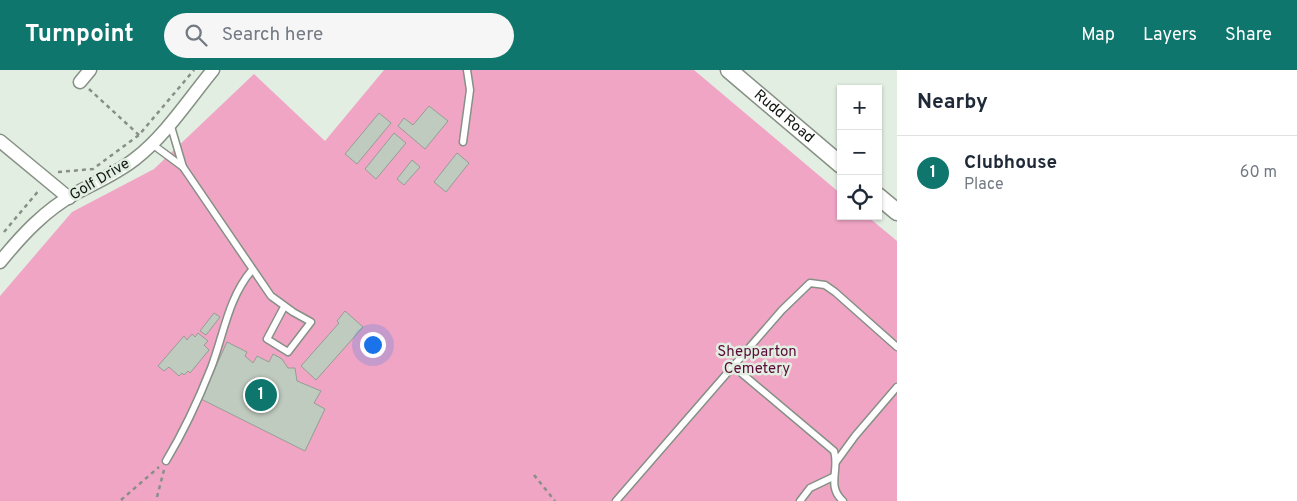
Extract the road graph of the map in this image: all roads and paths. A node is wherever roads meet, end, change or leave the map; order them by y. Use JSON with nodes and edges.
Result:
{"nodes":[{"id":1,"x":90,"y":70,"type":"edge"},
{"id":2,"x":194,"y":70,"type":"edge"},
{"id":3,"x":213,"y":70,"type":"edge"},
{"id":4,"x":467,"y":70,"type":"edge"},
{"id":5,"x":728,"y":70,"type":"edge"},
{"id":6,"x":80,"y":82,"type":"joint"},
{"id":7,"x":170,"y":122,"type":"junction"},
{"id":8,"x":140,"y":135,"type":"junction"},
{"id":9,"x":0,"y":141,"type":"edge"},
{"id":10,"x":463,"y":142,"type":"dead end"},
{"id":11,"x":152,"y":144,"type":"junction"},
{"id":12,"x":837,"y":162,"type":"edge"},
{"id":13,"x":184,"y":167,"type":"junction"},
{"id":14,"x":48,"y":180,"type":"junction"},
{"id":15,"x":69,"y":198,"type":"junction"},
{"id":16,"x":882,"y":199,"type":"edge"},
{"id":17,"x":897,"y":212,"type":"edge"},
{"id":18,"x":4,"y":232,"type":"dead end"},
{"id":19,"x":0,"y":262,"type":"edge"},
{"id":20,"x":252,"y":270,"type":"junction"},
{"id":21,"x":284,"y":307,"type":"junction"},
{"id":22,"x":897,"y":347,"type":"edge"},
{"id":23,"x":733,"y":366,"type":"junction"},
{"id":24,"x":897,"y":387,"type":"edge"},
{"id":25,"x":166,"y":461,"type":"junction"},
{"id":26,"x":836,"y":463,"type":"junction"},
{"id":27,"x":534,"y":476,"type":"dead end"},
{"id":28,"x":833,"y":477,"type":"junction"},
{"id":29,"x":157,"y":497,"type":"dead end"},
{"id":30,"x":121,"y":500,"type":"edge"},
{"id":31,"x":555,"y":501,"type":"edge"},
{"id":32,"x":616,"y":501,"type":"edge"},
{"id":33,"x":800,"y":501,"type":"edge"},
{"id":34,"x":843,"y":501,"type":"edge"}],
"edges":[{"from":1,"to":6,"type":"street"},
{"from":2,"to":8,"type":"path"},
{"from":3,"to":7,"type":"street","name":"Golf Drive"},
{"from":4,"to":10,"type":"lane"},
{"from":5,"to":12,"type":"street","name":"Rudd Road"},
{"from":6,"to":8,"type":"path"},
{"from":7,"to":11,"type":"street","name":"Golf Drive"},
{"from":7,"to":13,"type":"lane"},
{"from":8,"to":11,"type":"path"},
{"from":8,"to":14,"type":"path"},
{"from":9,"to":14,"type":"street"},
{"from":11,"to":13,"type":"lane"},
{"from":11,"to":15,"type":"street","name":"Golf Drive"},
{"from":13,"to":20,"type":"lane"},
{"from":14,"to":15,"type":"street"},
{"from":14,"to":18,"type":"path"},
{"from":15,"to":19,"type":"street","name":"Golf Drive"},
{"from":16,"to":17,"type":"street"},
{"from":20,"to":21,"type":"lane"},
{"from":20,"to":25,"type":"lane"},
{"from":21,"to":21,"type":"lane"},
{"from":22,"to":23,"type":"lane"},
{"from":23,"to":26,"type":"lane"},
{"from":23,"to":32,"type":"lane"},
{"from":24,"to":26,"type":"lane"},
{"from":25,"to":29,"type":"path"},
{"from":25,"to":30,"type":"path"},
{"from":26,"to":28,"type":"lane"},
{"from":27,"to":31,"type":"path"},
{"from":28,"to":33,"type":"lane"},
{"from":28,"to":34,"type":"lane"}]}
